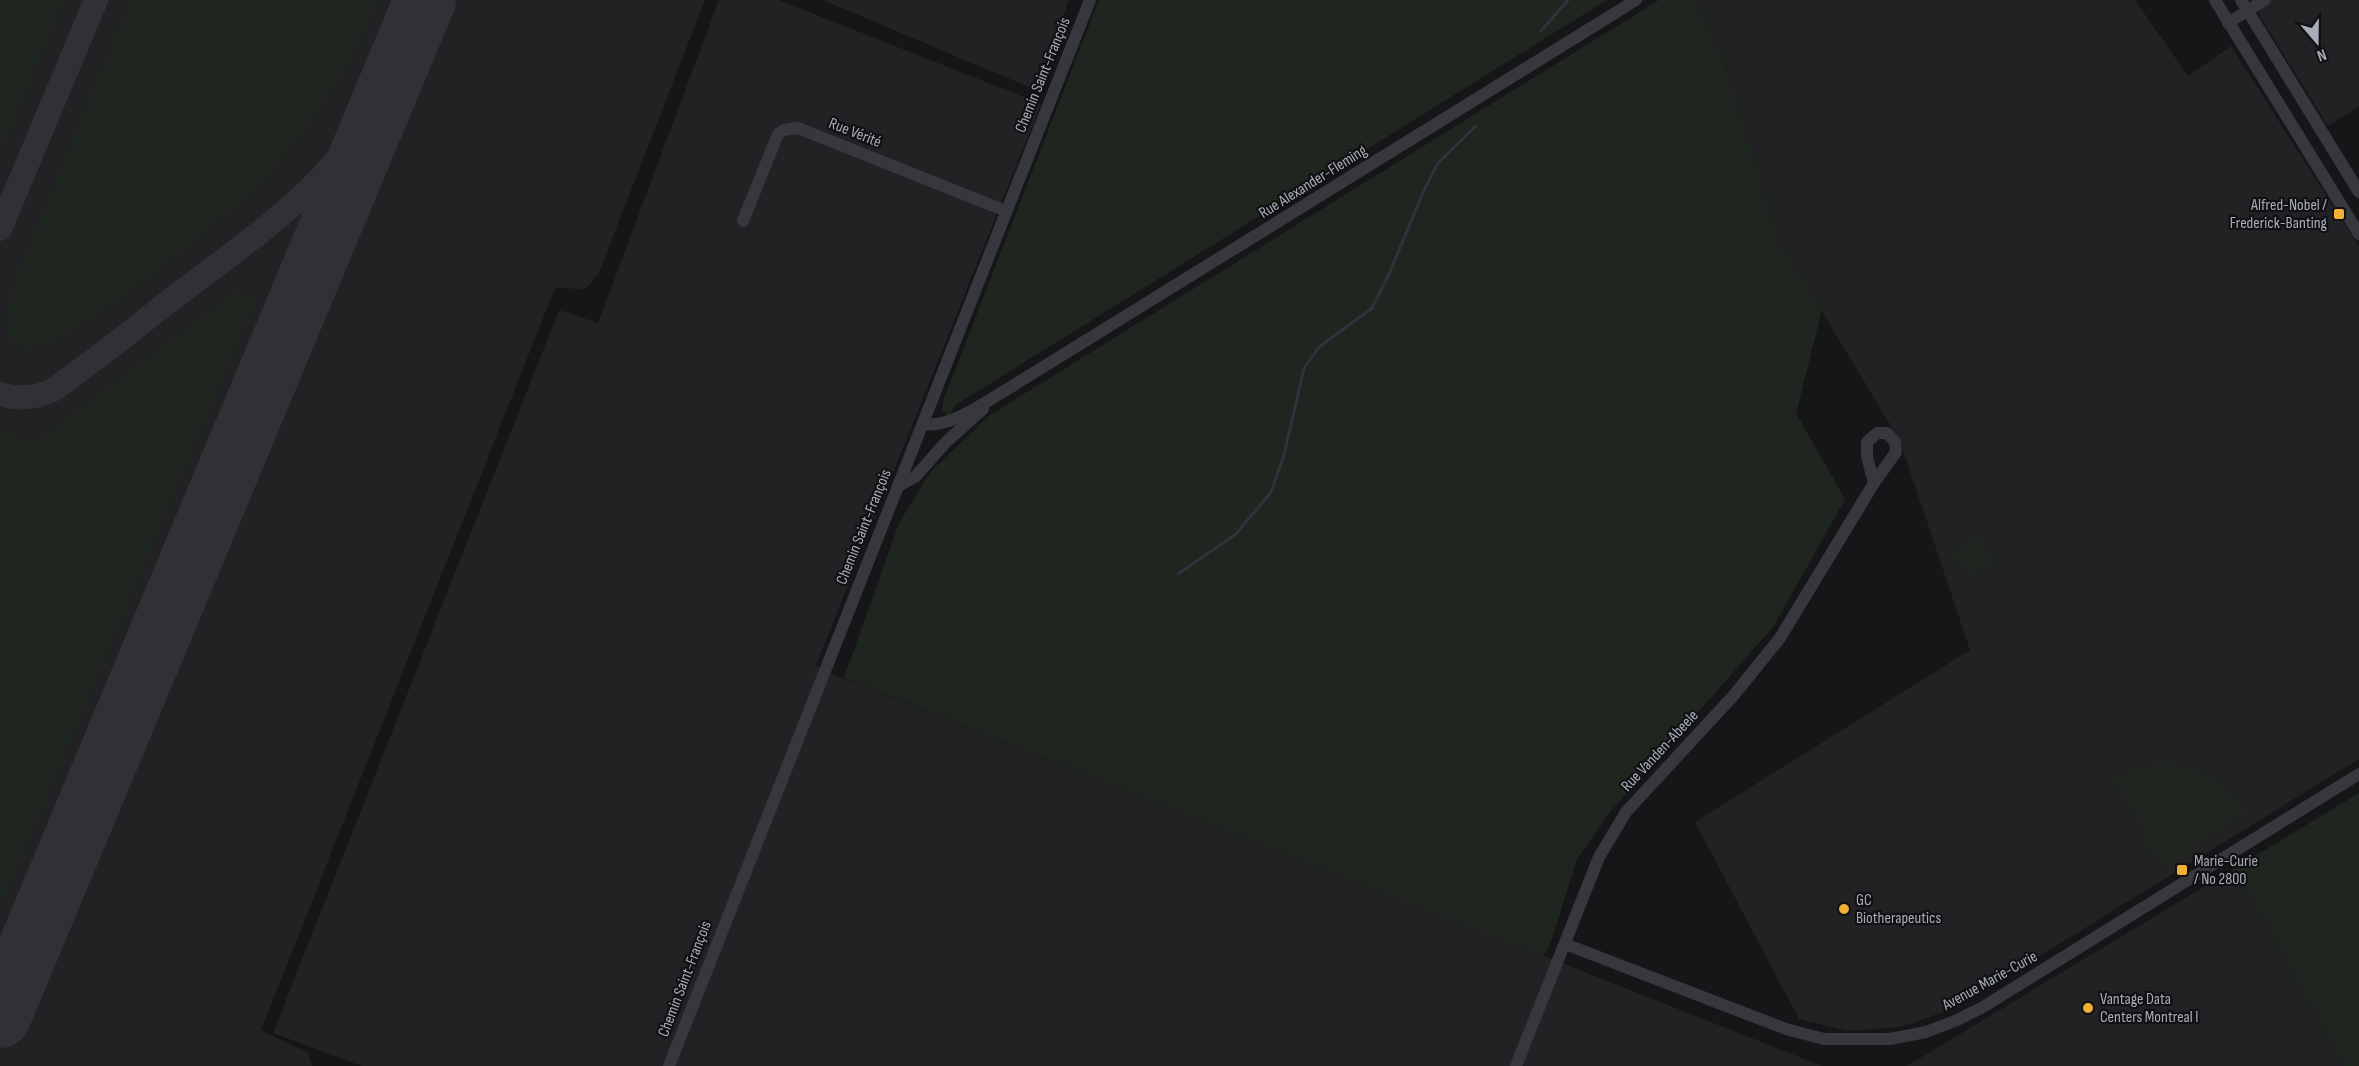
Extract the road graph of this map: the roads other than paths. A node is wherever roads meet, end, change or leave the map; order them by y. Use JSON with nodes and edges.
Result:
{"nodes":[{"id":1,"x":1090,"y":0,"type":"edge"},
{"id":2,"x":1636,"y":0,"type":"edge"},
{"id":3,"x":2215,"y":0,"type":"edge"},
{"id":4,"x":2265,"y":0,"type":"edge"},
{"id":5,"x":2245,"y":5,"type":"edge"},
{"id":6,"x":2228,"y":22,"type":"junction"},
{"id":7,"x":2359,"y":192,"type":"edge"},
{"id":8,"x":1006,"y":211,"type":"junction"},
{"id":9,"x":743,"y":221,"type":"dead end"},
{"id":10,"x":2359,"y":234,"type":"edge"},
{"id":11,"x":1006,"y":390,"type":"junction"},
{"id":12,"x":924,"y":424,"type":"junction"},
{"id":13,"x":1874,"y":483,"type":"junction"},
{"id":14,"x":898,"y":486,"type":"junction"},
{"id":15,"x":2359,"y":774,"type":"edge"},
{"id":16,"x":1565,"y":944,"type":"junction"},
{"id":17,"x":669,"y":1066,"type":"edge"},
{"id":18,"x":1516,"y":1066,"type":"edge"}],
"edges":[{"from":1,"to":8,"type":"street","name":"Chemin Saint-François"},
{"from":2,"to":11,"type":"street","name":"Rue Alexander-Fleming"},
{"from":3,"to":6,"type":"street"},
{"from":4,"to":5,"type":"street"},
{"from":5,"to":6,"type":"street"},
{"from":5,"to":7,"type":"street"},
{"from":6,"to":10,"type":"street"},
{"from":8,"to":9,"type":"street","name":"Rue Vérité"},
{"from":8,"to":12,"type":"street","name":"Chemin Saint-François"},
{"from":11,"to":12,"type":"street","name":"Rue Alexander-Fleming"},
{"from":11,"to":14,"type":"street","name":"Rue Alexander-Fleming"},
{"from":12,"to":14,"type":"street","name":"Chemin Saint-François"},
{"from":13,"to":13,"type":"street","name":"Rue Vanden-Abeele"},
{"from":13,"to":16,"type":"street","name":"Rue Vanden-Abeele"},
{"from":14,"to":17,"type":"street","name":"Chemin Saint-François"},
{"from":15,"to":16,"type":"street","name":"Avenue Marie-Curie"},
{"from":16,"to":18,"type":"street","name":"Rue Vanden-Abeele"}]}
